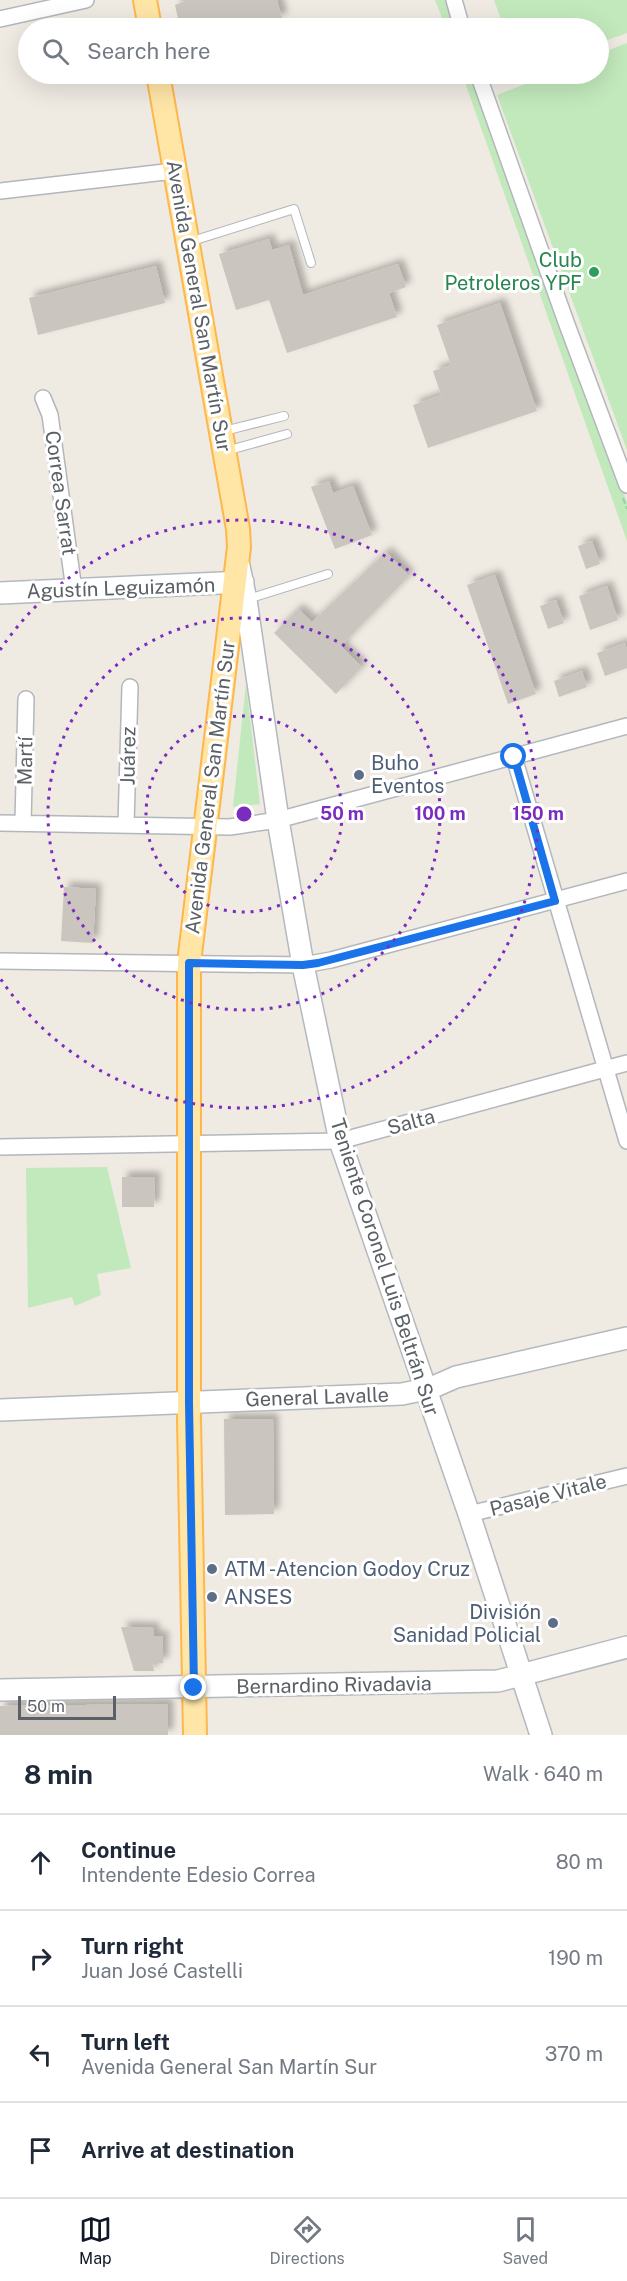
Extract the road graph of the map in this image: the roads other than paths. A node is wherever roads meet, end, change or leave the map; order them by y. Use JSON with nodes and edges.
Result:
{"nodes":[{"id":1,"x":86,"y":0,"type":"edge"},
{"id":2,"x":145,"y":0,"type":"edge"},
{"id":3,"x":454,"y":0,"type":"edge"},
{"id":4,"x":148,"y":18,"type":"edge"},
{"id":5,"x":459,"y":18,"type":"edge"},
{"id":6,"x":0,"y":19,"type":"edge"},
{"id":7,"x":160,"y":84,"type":"edge"},
{"id":8,"x":482,"y":84,"type":"edge"},
{"id":9,"x":174,"y":171,"type":"junction"},
{"id":10,"x":0,"y":191,"type":"edge"},
{"id":11,"x":188,"y":242,"type":"junction"},
{"id":12,"x":311,"y":264,"type":"dead end"},
{"id":13,"x":42,"y":398,"type":"dead end"},
{"id":14,"x":284,"y":416,"type":"dead end"},
{"id":15,"x":287,"y":434,"type":"dead end"},
{"id":16,"x":223,"y":442,"type":"junction"},
{"id":17,"x":627,"y":485,"type":"edge"},
{"id":18,"x":328,"y":574,"type":"dead end"},
{"id":19,"x":241,"y":582,"type":"junction"},
{"id":20,"x":74,"y":590,"type":"junction"},
{"id":21,"x":0,"y":593,"type":"edge"},
{"id":22,"x":130,"y":687,"type":"dead end"},
{"id":23,"x":26,"y":699,"type":"dead end"},
{"id":24,"x":627,"y":726,"type":"edge"},
{"id":25,"x":514,"y":757,"type":"junction"},
{"id":26,"x":278,"y":820,"type":"junction"},
{"id":27,"x":0,"y":823,"type":"edge"},
{"id":28,"x":23,"y":823,"type":"junction"},
{"id":29,"x":126,"y":825,"type":"junction"},
{"id":30,"x":206,"y":827,"type":"junction"},
{"id":31,"x":627,"y":881,"type":"edge"},
{"id":32,"x":555,"y":901,"type":"junction"},
{"id":33,"x":0,"y":960,"type":"edge"},
{"id":34,"x":189,"y":963,"type":"junction"},
{"id":35,"x":303,"y":965,"type":"junction"},
{"id":36,"x":627,"y":1063,"type":"edge"},
{"id":37,"x":606,"y":1069,"type":"junction"},
{"id":38,"x":340,"y":1141,"type":"junction"},
{"id":39,"x":627,"y":1141,"type":"edge"},
{"id":40,"x":189,"y":1144,"type":"junction"},
{"id":41,"x":0,"y":1147,"type":"edge"},
{"id":42,"x":627,"y":1338,"type":"edge"},
{"id":43,"x":425,"y":1390,"type":"junction"},
{"id":44,"x":189,"y":1403,"type":"junction"},
{"id":45,"x":0,"y":1410,"type":"edge"},
{"id":46,"x":627,"y":1476,"type":"edge"},
{"id":47,"x":469,"y":1514,"type":"junction"},
{"id":48,"x":627,"y":1647,"type":"edge"},
{"id":49,"x":522,"y":1676,"type":"junction"},
{"id":50,"x":194,"y":1688,"type":"junction"},
{"id":51,"x":0,"y":1690,"type":"edge"},
{"id":52,"x":195,"y":1735,"type":"edge"},
{"id":53,"x":541,"y":1735,"type":"edge"}],
"edges":[{"from":1,"to":6,"type":"street"},
{"from":2,"to":4,"type":"main road"},
{"from":3,"to":5,"type":"street"},
{"from":7,"to":9,"type":"main road","name":"Avenida General San Martín Sur"},
{"from":8,"to":17,"type":"street"},
{"from":9,"to":10,"type":"street"},
{"from":9,"to":11,"type":"main road","name":"Avenida General San Martín Sur"},
{"from":11,"to":12,"type":"lane"},
{"from":11,"to":16,"type":"main road","name":"Avenida General San Martín Sur"},
{"from":13,"to":20,"type":"street","name":"Correa Sarrat"},
{"from":14,"to":16,"type":"lane"},
{"from":15,"to":16,"type":"lane"},
{"from":16,"to":19,"type":"main road","name":"Avenida General San Martín Sur"},
{"from":18,"to":19,"type":"lane"},
{"from":19,"to":20,"type":"street","name":"Agustín Leguizamón"},
{"from":19,"to":26,"type":"street","name":"Teniente Coronel Luis Beltrán Sur"},
{"from":19,"to":30,"type":"main road","name":"Avenida General San Martín Sur"},
{"from":20,"to":21,"type":"street","name":"Agustín Leguizamón"},
{"from":22,"to":29,"type":"street","name":"Juárez"},
{"from":23,"to":28,"type":"street","name":"Martí"},
{"from":24,"to":25,"type":"street"},
{"from":25,"to":26,"type":"street"},
{"from":25,"to":32,"type":"street"},
{"from":26,"to":30,"type":"street"},
{"from":26,"to":35,"type":"street","name":"Teniente Coronel Luis Beltrán Sur"},
{"from":27,"to":28,"type":"street"},
{"from":28,"to":29,"type":"street"},
{"from":29,"to":30,"type":"street"},
{"from":30,"to":34,"type":"main road","name":"Avenida General San Martín Sur"},
{"from":31,"to":32,"type":"street"},
{"from":32,"to":35,"type":"street"},
{"from":32,"to":37,"type":"street"},
{"from":33,"to":34,"type":"street"},
{"from":34,"to":35,"type":"street"},
{"from":34,"to":40,"type":"main road","name":"Avenida General San Martín Sur"},
{"from":35,"to":38,"type":"street","name":"Teniente Coronel Luis Beltrán Sur"},
{"from":36,"to":37,"type":"street","name":"Salta"},
{"from":37,"to":38,"type":"street","name":"Salta"},
{"from":37,"to":39,"type":"street"},
{"from":38,"to":40,"type":"street","name":"Salta"},
{"from":38,"to":43,"type":"street","name":"Teniente Coronel Luis Beltrán Sur"},
{"from":40,"to":41,"type":"street","name":"Salta"},
{"from":40,"to":44,"type":"main road","name":"Avenida General San Martín Sur"},
{"from":42,"to":43,"type":"street","name":"General Lavalle"},
{"from":43,"to":44,"type":"street","name":"General Lavalle"},
{"from":43,"to":47,"type":"street","name":"Teniente Coronel Luis Beltrán Sur"},
{"from":44,"to":45,"type":"street","name":"General Lavalle"},
{"from":44,"to":50,"type":"main road","name":"Avenida General San Martín Sur"},
{"from":46,"to":47,"type":"street","name":"Pasaje Vitale"},
{"from":47,"to":49,"type":"street","name":"Teniente Coronel Luis Beltrán Sur"},
{"from":48,"to":49,"type":"street","name":"Bernardino Rivadavia"},
{"from":49,"to":50,"type":"street","name":"Bernardino Rivadavia"},
{"from":49,"to":53,"type":"street","name":"Teniente Coronel Luis Beltrán Sur"},
{"from":50,"to":51,"type":"street","name":"Bernardino Rivadavia"},
{"from":50,"to":52,"type":"main road","name":"Avenida General San Martín Sur"}]}
